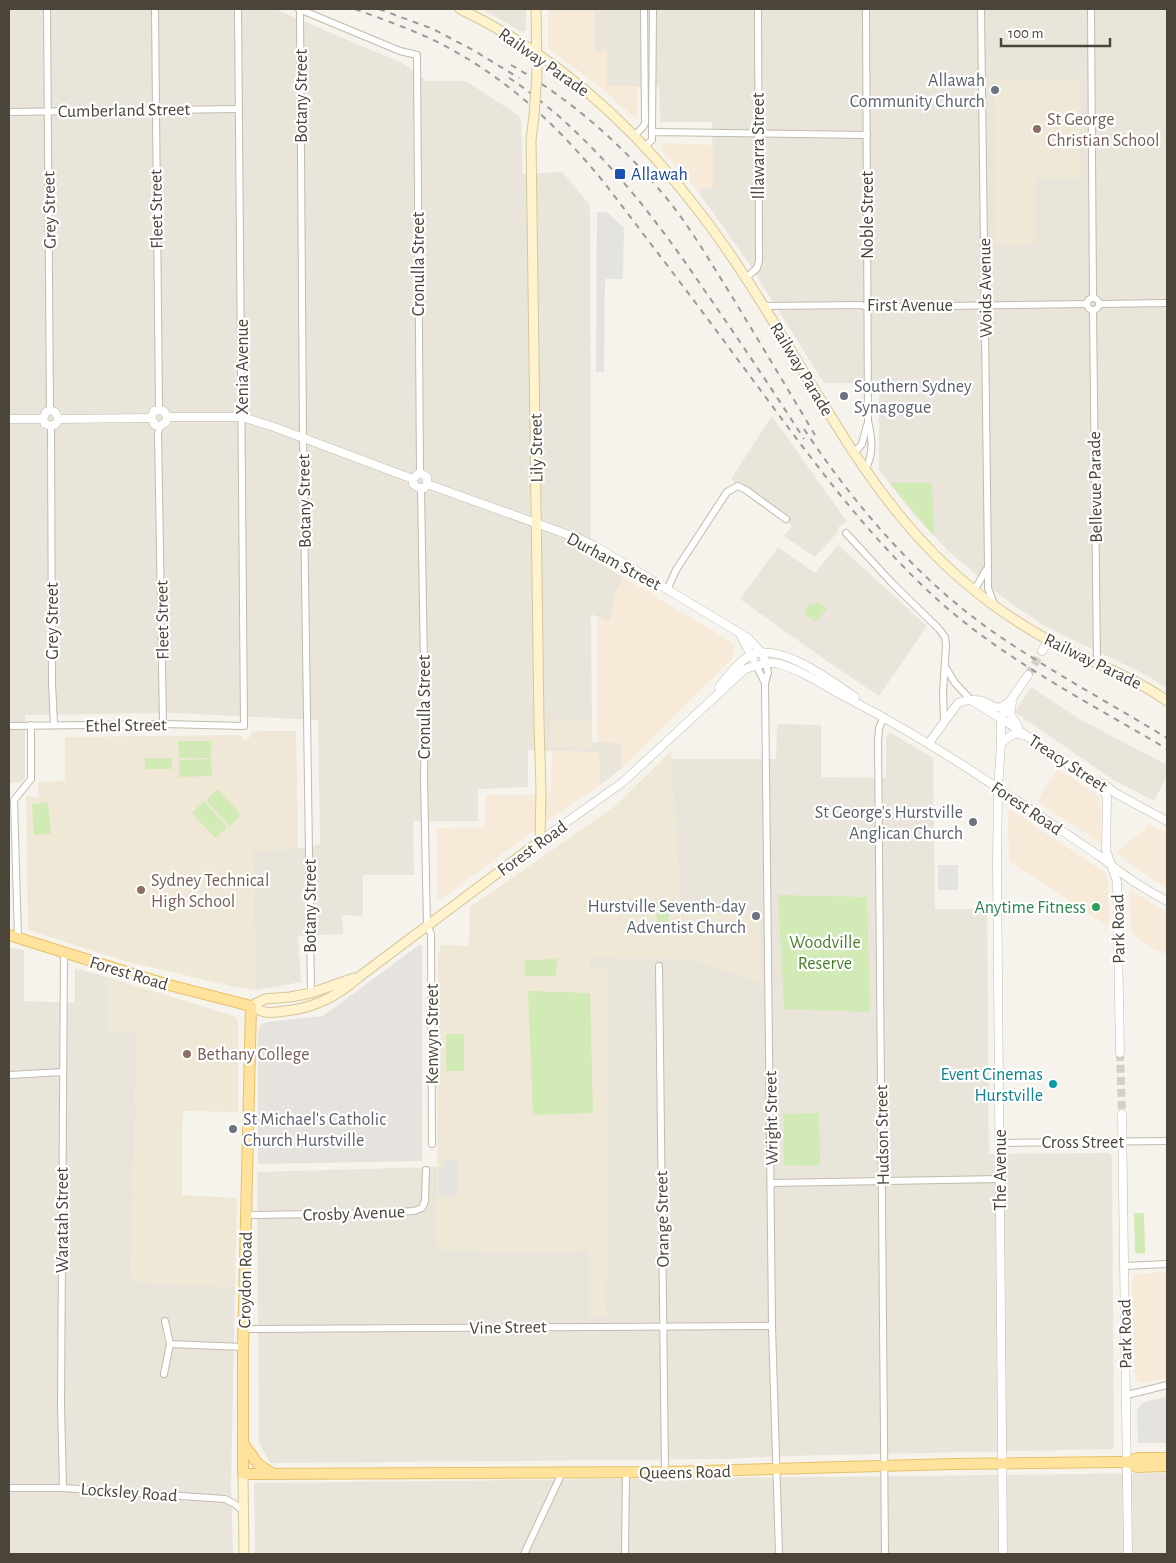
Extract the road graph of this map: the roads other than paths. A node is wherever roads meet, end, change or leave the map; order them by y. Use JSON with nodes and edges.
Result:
{"nodes":[{"id":1,"x":48,"y":9,"type":"edge"},
{"id":2,"x":155,"y":9,"type":"edge"},
{"id":3,"x":238,"y":9,"type":"edge"},
{"id":4,"x":300,"y":9,"type":"edge"},
{"id":5,"x":460,"y":9,"type":"edge"},
{"id":6,"x":536,"y":9,"type":"edge"},
{"id":7,"x":644,"y":9,"type":"edge"},
{"id":8,"x":653,"y":9,"type":"edge"},
{"id":9,"x":758,"y":9,"type":"edge"},
{"id":10,"x":866,"y":9,"type":"edge"},
{"id":11,"x":981,"y":9,"type":"edge"},
{"id":12,"x":1091,"y":9,"type":"edge"},
{"id":13,"x":537,"y":54,"type":"junction"},
{"id":14,"x":240,"y":109,"type":"junction"},
{"id":15,"x":155,"y":110,"type":"junction"},
{"id":16,"x":9,"y":112,"type":"edge"},
{"id":17,"x":48,"y":112,"type":"junction"},
{"id":18,"x":644,"y":127,"type":"junction"},
{"id":19,"x":652,"y":132,"type":"junction"},
{"id":20,"x":758,"y":134,"type":"junction"},
{"id":21,"x":635,"y":135,"type":"junction"},
{"id":22,"x":867,"y":135,"type":"junction"},
{"id":23,"x":645,"y":146,"type":"junction"},
{"id":24,"x":746,"y":278,"type":"junction"},
{"id":25,"x":1093,"y":297,"type":"junction"},
{"id":26,"x":1167,"y":303,"type":"edge"},
{"id":27,"x":985,"y":304,"type":"junction"},
{"id":28,"x":1087,"y":304,"type":"junction"},
{"id":29,"x":1100,"y":304,"type":"junction"},
{"id":30,"x":763,"y":306,"type":"junction"},
{"id":31,"x":867,"y":307,"type":"junction"},
{"id":32,"x":1093,"y":310,"type":"junction"},
{"id":33,"x":50,"y":410,"type":"junction"},
{"id":34,"x":159,"y":410,"type":"junction"},
{"id":35,"x":167,"y":417,"type":"junction"},
{"id":36,"x":242,"y":417,"type":"junction"},
{"id":37,"x":151,"y":418,"type":"junction"},
{"id":38,"x":9,"y":419,"type":"edge"},
{"id":39,"x":43,"y":419,"type":"junction"},
{"id":40,"x":58,"y":419,"type":"junction"},
{"id":41,"x":868,"y":421,"type":"junction"},
{"id":42,"x":52,"y":426,"type":"junction"},
{"id":43,"x":160,"y":426,"type":"junction"},
{"id":44,"x":303,"y":438,"type":"junction"},
{"id":45,"x":854,"y":453,"type":"junction"},
{"id":46,"x":865,"y":470,"type":"junction"},
{"id":47,"x":417,"y":476,"type":"junction"},
{"id":48,"x":424,"y":486,"type":"junction"},
{"id":49,"x":786,"y":519,"type":"dead end"},
{"id":50,"x":537,"y":524,"type":"junction"},
{"id":51,"x":846,"y":533,"type":"dead end"},
{"id":52,"x":988,"y":567,"type":"junction"},
{"id":53,"x":974,"y":589,"type":"junction"},
{"id":54,"x":667,"y":590,"type":"junction"},
{"id":55,"x":994,"y":604,"type":"junction"},
{"id":56,"x":738,"y":632,"type":"junction"},
{"id":57,"x":1049,"y":640,"type":"junction"},
{"id":58,"x":1042,"y":651,"type":"tunnel mouth"},
{"id":59,"x":762,"y":653,"type":"junction"},
{"id":60,"x":751,"y":655,"type":"junction"},
{"id":61,"x":766,"y":663,"type":"junction"},
{"id":62,"x":1097,"y":663,"type":"junction"},
{"id":63,"x":756,"y":666,"type":"junction"},
{"id":64,"x":946,"y":668,"type":"junction"},
{"id":65,"x":1028,"y":675,"type":"tunnel mouth"},
{"id":66,"x":765,"y":682,"type":"junction"},
{"id":67,"x":960,"y":687,"type":"junction"},
{"id":68,"x":944,"y":693,"type":"junction"},
{"id":69,"x":1013,"y":699,"type":"junction"},
{"id":70,"x":971,"y":700,"type":"junction"},
{"id":71,"x":1167,"y":701,"type":"edge"},
{"id":72,"x":698,"y":711,"type":"junction"},
{"id":73,"x":884,"y":717,"type":"junction"},
{"id":74,"x":1001,"y":719,"type":"junction"},
{"id":75,"x":942,"y":723,"type":"junction"},
{"id":76,"x":163,"y":724,"type":"junction"},
{"id":77,"x":31,"y":725,"type":"junction"},
{"id":78,"x":54,"y":725,"type":"junction"},
{"id":79,"x":9,"y":726,"type":"edge"},
{"id":80,"x":244,"y":726,"type":"joint"},
{"id":81,"x":913,"y":734,"type":"junction"},
{"id":82,"x":1027,"y":737,"type":"junction"},
{"id":83,"x":929,"y":743,"type":"junction"},
{"id":84,"x":1002,"y":744,"type":"junction"},
{"id":85,"x":1090,"y":780,"type":"junction"},
{"id":86,"x":998,"y":789,"type":"junction"},
{"id":87,"x":1167,"y":821,"type":"edge"},
{"id":88,"x":540,"y":841,"type":"junction"},
{"id":89,"x":1112,"y":866,"type":"junction"},
{"id":90,"x":1167,"y":901,"type":"edge"},
{"id":91,"x":427,"y":925,"type":"junction"},
{"id":92,"x":13,"y":936,"type":"edge"},
{"id":93,"x":64,"y":952,"type":"junction"},
{"id":94,"x":659,"y":966,"type":"dead end"},
{"id":95,"x":359,"y":977,"type":"junction"},
{"id":96,"x":311,"y":993,"type":"junction"},
{"id":97,"x":250,"y":1006,"type":"junction"},
{"id":98,"x":1120,"y":1053,"type":"tunnel mouth"},
{"id":99,"x":62,"y":1072,"type":"junction"},
{"id":100,"x":9,"y":1075,"type":"edge"},
{"id":101,"x":1122,"y":1114,"type":"tunnel mouth"},
{"id":102,"x":1167,"y":1141,"type":"edge"},
{"id":103,"x":1122,"y":1142,"type":"junction"},
{"id":104,"x":1000,"y":1143,"type":"junction"},
{"id":105,"x":432,"y":1144,"type":"dead end"},
{"id":106,"x":426,"y":1170,"type":"dead end"},
{"id":107,"x":1000,"y":1179,"type":"junction"},
{"id":108,"x":883,"y":1182,"type":"junction"},
{"id":109,"x":772,"y":1183,"type":"junction"},
{"id":110,"x":246,"y":1215,"type":"junction"},
{"id":111,"x":1167,"y":1264,"type":"edge"},
{"id":112,"x":1124,"y":1266,"type":"junction"},
{"id":113,"x":165,"y":1321,"type":"dead end"},
{"id":114,"x":663,"y":1326,"type":"junction"},
{"id":115,"x":772,"y":1326,"type":"junction"},
{"id":116,"x":243,"y":1329,"type":"junction"},
{"id":117,"x":170,"y":1344,"type":"junction"},
{"id":118,"x":243,"y":1346,"type":"junction"},
{"id":119,"x":164,"y":1374,"type":"dead end"},
{"id":120,"x":1167,"y":1386,"type":"edge"},
{"id":121,"x":1126,"y":1395,"type":"junction"},
{"id":122,"x":242,"y":1441,"type":"junction"},
{"id":123,"x":1167,"y":1458,"type":"edge"},
{"id":124,"x":1127,"y":1462,"type":"junction"},
{"id":125,"x":1002,"y":1464,"type":"junction"},
{"id":126,"x":1167,"y":1466,"type":"edge"},
{"id":127,"x":884,"y":1467,"type":"junction"},
{"id":128,"x":776,"y":1470,"type":"junction"},
{"id":129,"x":665,"y":1472,"type":"junction"},
{"id":130,"x":562,"y":1473,"type":"junction"},
{"id":131,"x":626,"y":1473,"type":"junction"},
{"id":132,"x":243,"y":1474,"type":"junction"},
{"id":133,"x":274,"y":1474,"type":"junction"},
{"id":134,"x":9,"y":1488,"type":"edge"},
{"id":135,"x":62,"y":1488,"type":"junction"},
{"id":136,"x":244,"y":1512,"type":"junction"},
{"id":137,"x":244,"y":1554,"type":"edge"},
{"id":138,"x":524,"y":1554,"type":"edge"},
{"id":139,"x":624,"y":1554,"type":"edge"},
{"id":140,"x":779,"y":1554,"type":"edge"},
{"id":141,"x":885,"y":1554,"type":"edge"},
{"id":142,"x":1003,"y":1554,"type":"edge"},
{"id":143,"x":1128,"y":1554,"type":"edge"}],
"edges":[{"from":1,"to":17,"type":"street","name":"Grey Street"},
{"from":2,"to":15,"type":"street","name":"Fleet Street"},
{"from":3,"to":14,"type":"street","name":"Xenia Avenue"},
{"from":4,"to":44,"type":"street","name":"Botany Street"},
{"from":4,"to":47,"type":"street","name":"Cronulla Street"},
{"from":5,"to":13,"type":"main road","name":"Railway Parade"},
{"from":6,"to":13,"type":"main road","name":"Lily Street"},
{"from":7,"to":18,"type":"street"},
{"from":8,"to":19,"type":"street"},
{"from":9,"to":20,"type":"street","name":"Illawarra Street"},
{"from":10,"to":22,"type":"street","name":"Noble Street"},
{"from":11,"to":27,"type":"street","name":"Woids Avenue"},
{"from":12,"to":25,"type":"street"},
{"from":13,"to":21,"type":"main road","name":"Railway Parade"},
{"from":13,"to":50,"type":"main road","name":"Lily Street","bridge":true},
{"from":14,"to":15,"type":"street","name":"Cumberland Street"},
{"from":14,"to":36,"type":"street","name":"Xenia Avenue"},
{"from":15,"to":17,"type":"street","name":"Cumberland Street"},
{"from":15,"to":34,"type":"street","name":"Fleet Street"},
{"from":16,"to":17,"type":"street","name":"Cumberland Street"},
{"from":17,"to":33,"type":"street","name":"Grey Street"},
{"from":18,"to":19,"type":"street"},
{"from":18,"to":21,"type":"street"},
{"from":19,"to":20,"type":"street"},
{"from":19,"to":23,"type":"street"},
{"from":20,"to":22,"type":"street"},
{"from":20,"to":24,"type":"street","name":"Illawarra Street"},
{"from":21,"to":23,"type":"main road","name":"Railway Parade"},
{"from":22,"to":31,"type":"street","name":"Noble Street"},
{"from":23,"to":24,"type":"main road","name":"Railway Parade"},
{"from":24,"to":30,"type":"main road","name":"Railway Parade"},
{"from":25,"to":28,"type":"street"},
{"from":25,"to":29,"type":"street"},
{"from":26,"to":29,"type":"street"},
{"from":27,"to":28,"type":"street","name":"First Avenue"},
{"from":27,"to":31,"type":"street","name":"First Avenue"},
{"from":27,"to":52,"type":"street","name":"Woids Avenue"},
{"from":28,"to":32,"type":"street"},
{"from":29,"to":32,"type":"street"},
{"from":30,"to":31,"type":"street","name":"First Avenue"},
{"from":30,"to":45,"type":"main road","name":"Railway Parade"},
{"from":31,"to":41,"type":"street","name":"Noble Street"},
{"from":32,"to":62,"type":"street","name":"Bellevue Parade"},
{"from":33,"to":39,"type":"street"},
{"from":33,"to":40,"type":"street"},
{"from":34,"to":35,"type":"street"},
{"from":34,"to":37,"type":"street"},
{"from":35,"to":36,"type":"street"},
{"from":35,"to":43,"type":"street"},
{"from":36,"to":44,"type":"street"},
{"from":36,"to":80,"type":"street","name":"Xenia Avenue"},
{"from":37,"to":40,"type":"street"},
{"from":37,"to":43,"type":"street"},
{"from":38,"to":39,"type":"street"},
{"from":39,"to":42,"type":"street"},
{"from":40,"to":42,"type":"street"},
{"from":41,"to":45,"type":"street","name":"Noble Street"},
{"from":41,"to":46,"type":"street","name":"Noble Street"},
{"from":42,"to":78,"type":"street","name":"Grey Street"},
{"from":43,"to":76,"type":"street","name":"Fleet Street"},
{"from":44,"to":47,"type":"street"},
{"from":44,"to":96,"type":"street","name":"Botany Street"},
{"from":45,"to":46,"type":"main road","name":"Railway Parade"},
{"from":46,"to":53,"type":"main road","name":"Railway Parade"},
{"from":47,"to":48,"type":"street"},
{"from":47,"to":48,"type":"street"},
{"from":48,"to":50,"type":"street","name":"Durham Street"},
{"from":48,"to":91,"type":"street","name":"Cronulla Street"},
{"from":49,"to":54,"type":"street"},
{"from":50,"to":54,"type":"street","name":"Durham Street"},
{"from":50,"to":88,"type":"main road","name":"Lily Street"},
{"from":51,"to":64,"type":"street"},
{"from":52,"to":53,"type":"street"},
{"from":52,"to":55,"type":"street","name":"Woids Avenue"},
{"from":53,"to":55,"type":"main road","name":"Railway Parade"},
{"from":54,"to":56,"type":"street","name":"Durham Street"},
{"from":55,"to":57,"type":"main road","name":"Railway Parade"},
{"from":56,"to":59,"type":"street","name":"Durham Street"},
{"from":56,"to":60,"type":"street","name":"Durham Street"},
{"from":57,"to":58,"type":"street"},
{"from":57,"to":62,"type":"main road","name":"Railway Parade"},
{"from":59,"to":60,"type":"street","name":"Forest Road"},
{"from":59,"to":61,"type":"street"},
{"from":59,"to":73,"type":"street","name":"Forest Road"},
{"from":60,"to":63,"type":"street","name":"Durham Street"},
{"from":60,"to":72,"type":"street","name":"Forest Road"},
{"from":61,"to":63,"type":"street","name":"Forest Road"},
{"from":61,"to":66,"type":"street","name":"Wright Street"},
{"from":61,"to":73,"type":"street","name":"Forest Road"},
{"from":62,"to":71,"type":"main road","name":"Railway Parade"},
{"from":63,"to":66,"type":"street","name":"Wright Street"},
{"from":63,"to":72,"type":"street","name":"Forest Road"},
{"from":64,"to":67,"type":"street"},
{"from":64,"to":68,"type":"street"},
{"from":65,"to":69,"type":"street"},
{"from":66,"to":109,"type":"street","name":"Wright Street"},
{"from":67,"to":68,"type":"street"},
{"from":67,"to":70,"type":"street"},
{"from":68,"to":75,"type":"street"},
{"from":69,"to":70,"type":"street"},
{"from":69,"to":74,"type":"street"},
{"from":69,"to":82,"type":"street"},
{"from":70,"to":74,"type":"street","name":"Treacy Street"},
{"from":70,"to":75,"type":"street"},
{"from":72,"to":88,"type":"street","name":"Forest Road"},
{"from":73,"to":81,"type":"street","name":"Forest Road"},
{"from":73,"to":108,"type":"street","name":"Hudson Street"},
{"from":74,"to":82,"type":"street","name":"Treacy Street"},
{"from":74,"to":84,"type":"street","name":"The Avenue"},
{"from":75,"to":81,"type":"street"},
{"from":75,"to":83,"type":"street"},
{"from":76,"to":78,"type":"street","name":"Ethel Street"},
{"from":76,"to":80,"type":"street","name":"Ethel Street"},
{"from":77,"to":78,"type":"street","name":"Ethel Street"},
{"from":77,"to":79,"type":"street","name":"Ethel Street"},
{"from":77,"to":92,"type":"street"},
{"from":81,"to":83,"type":"street","name":"Forest Road"},
{"from":82,"to":84,"type":"street"},
{"from":82,"to":85,"type":"street","name":"Treacy Street"},
{"from":83,"to":86,"type":"street","name":"Forest Road"},
{"from":84,"to":86,"type":"street","name":"The Avenue"},
{"from":85,"to":87,"type":"street","name":"Treacy Street"},
{"from":85,"to":89,"type":"street","name":"Park Road"},
{"from":86,"to":89,"type":"street","name":"Forest Road"},
{"from":86,"to":104,"type":"street","name":"The Avenue"},
{"from":88,"to":91,"type":"main road","name":"Forest Road"},
{"from":89,"to":90,"type":"street","name":"Forest Road"},
{"from":89,"to":98,"type":"street","name":"Park Road"},
{"from":91,"to":95,"type":"main road","name":"Forest Road"},
{"from":91,"to":105,"type":"street","name":"Kenwyn Street"},
{"from":92,"to":93,"type":"main road","name":"Forest Road"},
{"from":93,"to":97,"type":"main road","name":"Forest Road"},
{"from":93,"to":99,"type":"street","name":"Waratah Street"},
{"from":94,"to":114,"type":"street","name":"Orange Street"},
{"from":95,"to":96,"type":"main road","name":"Forest Road"},
{"from":95,"to":97,"type":"main road","name":"Forest Road"},
{"from":96,"to":97,"type":"main road","name":"Forest Road"},
{"from":97,"to":110,"type":"main road","name":"Croydon Road"},
{"from":99,"to":100,"type":"street"},
{"from":99,"to":135,"type":"street","name":"Waratah Street"},
{"from":101,"to":103,"type":"street","name":"Park Road"},
{"from":102,"to":103,"type":"street","name":"Cross Street"},
{"from":103,"to":104,"type":"street","name":"Cross Street"},
{"from":103,"to":112,"type":"street","name":"Park Road"},
{"from":104,"to":107,"type":"street","name":"The Avenue"},
{"from":106,"to":110,"type":"street","name":"Crosby Avenue"},
{"from":107,"to":108,"type":"street"},
{"from":107,"to":125,"type":"street","name":"The Avenue"},
{"from":108,"to":109,"type":"street"},
{"from":108,"to":127,"type":"street","name":"Hudson Street"},
{"from":109,"to":115,"type":"street","name":"Wright Street"},
{"from":110,"to":116,"type":"main road","name":"Croydon Road"},
{"from":111,"to":112,"type":"street"},
{"from":112,"to":121,"type":"street","name":"Park Road"},
{"from":113,"to":117,"type":"street"},
{"from":114,"to":115,"type":"street","name":"Vine Street"},
{"from":114,"to":116,"type":"street","name":"Vine Street"},
{"from":114,"to":129,"type":"street","name":"Orange Street"},
{"from":115,"to":128,"type":"street","name":"Wright Street"},
{"from":116,"to":118,"type":"main road","name":"Croydon Road"},
{"from":117,"to":118,"type":"street"},
{"from":117,"to":119,"type":"street"},
{"from":118,"to":122,"type":"main road","name":"Croydon Road"},
{"from":120,"to":121,"type":"street"},
{"from":121,"to":124,"type":"street","name":"Park Road"},
{"from":122,"to":132,"type":"main road","name":"Croydon Road"},
{"from":122,"to":133,"type":"main road"},
{"from":123,"to":124,"type":"main road","name":"Queens Road"},
{"from":124,"to":125,"type":"main road","name":"Queens Road"},
{"from":124,"to":126,"type":"main road","name":"Queens Road"},
{"from":124,"to":143,"type":"street","name":"Park Road"},
{"from":125,"to":127,"type":"main road","name":"Queens Road"},
{"from":125,"to":142,"type":"street","name":"The Avenue"},
{"from":127,"to":128,"type":"main road","name":"Queens Road"},
{"from":127,"to":141,"type":"street","name":"Hudson Street"},
{"from":128,"to":129,"type":"main road","name":"Queens Road"},
{"from":128,"to":140,"type":"street","name":"Wright Street"},
{"from":129,"to":131,"type":"main road","name":"Queens Road"},
{"from":130,"to":131,"type":"main road","name":"Queens Road"},
{"from":130,"to":133,"type":"main road","name":"Queens Road"},
{"from":130,"to":138,"type":"street"},
{"from":131,"to":139,"type":"street"},
{"from":132,"to":133,"type":"main road","name":"Queens Road"},
{"from":132,"to":136,"type":"main road","name":"Croydon Road"},
{"from":134,"to":135,"type":"street","name":"Locksley Road"},
{"from":135,"to":136,"type":"street","name":"Locksley Road"},
{"from":136,"to":137,"type":"main road","name":"Croydon Road"}]}
